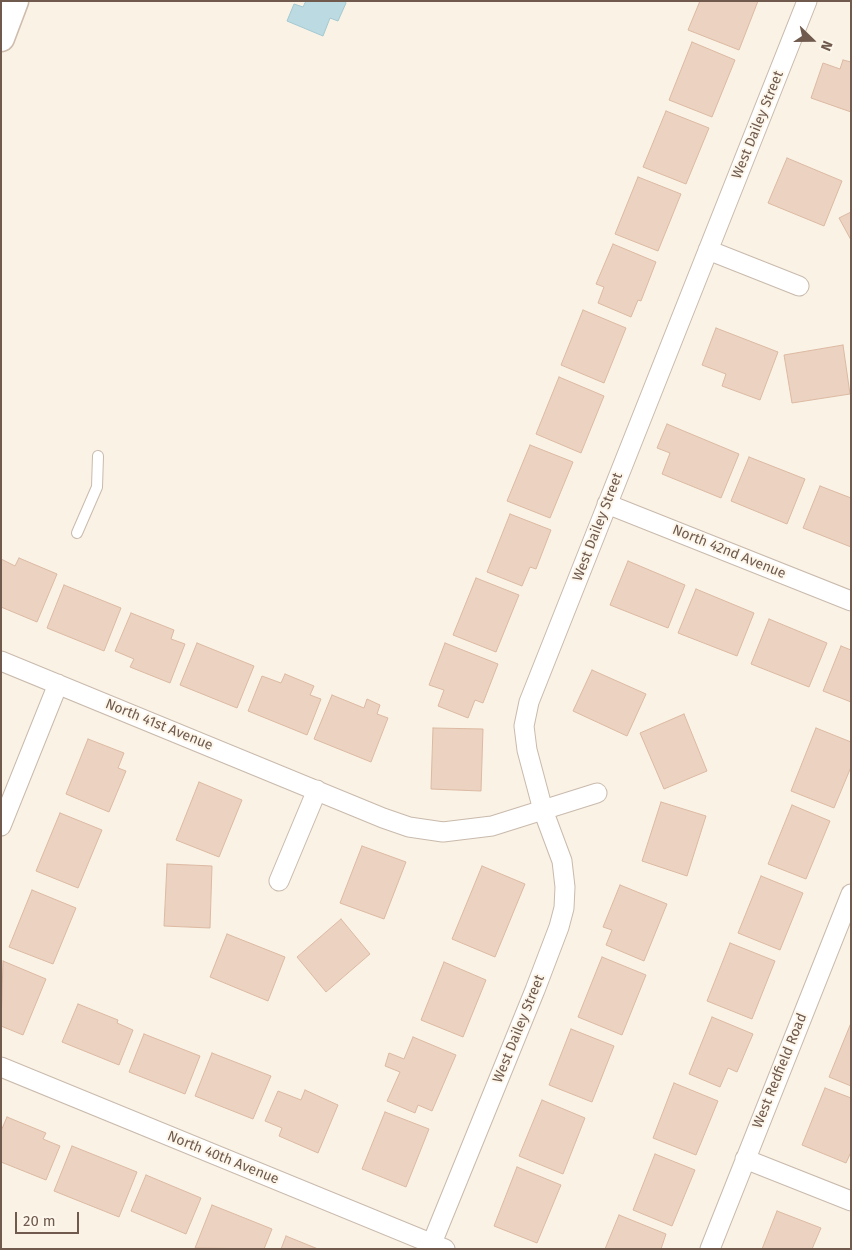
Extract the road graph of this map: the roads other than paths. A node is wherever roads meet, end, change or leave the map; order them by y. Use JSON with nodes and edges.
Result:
{"nodes":[{"id":1,"x":15,"y":1,"type":"edge"},
{"id":2,"x":807,"y":1,"type":"edge"},
{"id":3,"x":1,"y":38,"type":"edge"},
{"id":4,"x":708,"y":250,"type":"junction"},
{"id":5,"x":799,"y":286,"type":"dead end"},
{"id":6,"x":98,"y":456,"type":"dead end"},
{"id":7,"x":607,"y":504,"type":"junction"},
{"id":8,"x":77,"y":534,"type":"dead end"},
{"id":9,"x":851,"y":600,"type":"edge"},
{"id":10,"x":1,"y":661,"type":"edge"},
{"id":11,"x":58,"y":684,"type":"junction"},
{"id":12,"x":317,"y":790,"type":"junction"},
{"id":13,"x":596,"y":793,"type":"dead end"},
{"id":14,"x":543,"y":810,"type":"junction"},
{"id":15,"x":1,"y":826,"type":"edge"},
{"id":16,"x":279,"y":881,"type":"dead end"},
{"id":17,"x":851,"y":894,"type":"edge"},
{"id":18,"x":1,"y":1067,"type":"edge"},
{"id":19,"x":745,"y":1159,"type":"junction"},
{"id":20,"x":851,"y":1201,"type":"edge"},
{"id":21,"x":439,"y":1246,"type":"edge"},
{"id":22,"x":710,"y":1249,"type":"edge"}],
"edges":[{"from":1,"to":3,"type":"main road"},
{"from":2,"to":4,"type":"street","name":"West Dailey Street"},
{"from":4,"to":5,"type":"street"},
{"from":4,"to":7,"type":"street","name":"West Dailey Street"},
{"from":6,"to":8,"type":"lane"},
{"from":7,"to":9,"type":"street","name":"North 42nd Avenue"},
{"from":7,"to":14,"type":"street","name":"West Dailey Street"},
{"from":10,"to":11,"type":"street","name":"North 41st Avenue"},
{"from":11,"to":12,"type":"street","name":"North 41st Avenue"},
{"from":11,"to":15,"type":"street"},
{"from":12,"to":14,"type":"street","name":"North 41st Avenue"},
{"from":12,"to":16,"type":"street"},
{"from":13,"to":14,"type":"street"},
{"from":14,"to":21,"type":"street","name":"West Dailey Street"},
{"from":17,"to":19,"type":"street","name":"West Redfield Road"},
{"from":18,"to":21,"type":"street","name":"North 40th Avenue"},
{"from":19,"to":20,"type":"street"},
{"from":19,"to":22,"type":"street","name":"West Redfield Road"}]}
